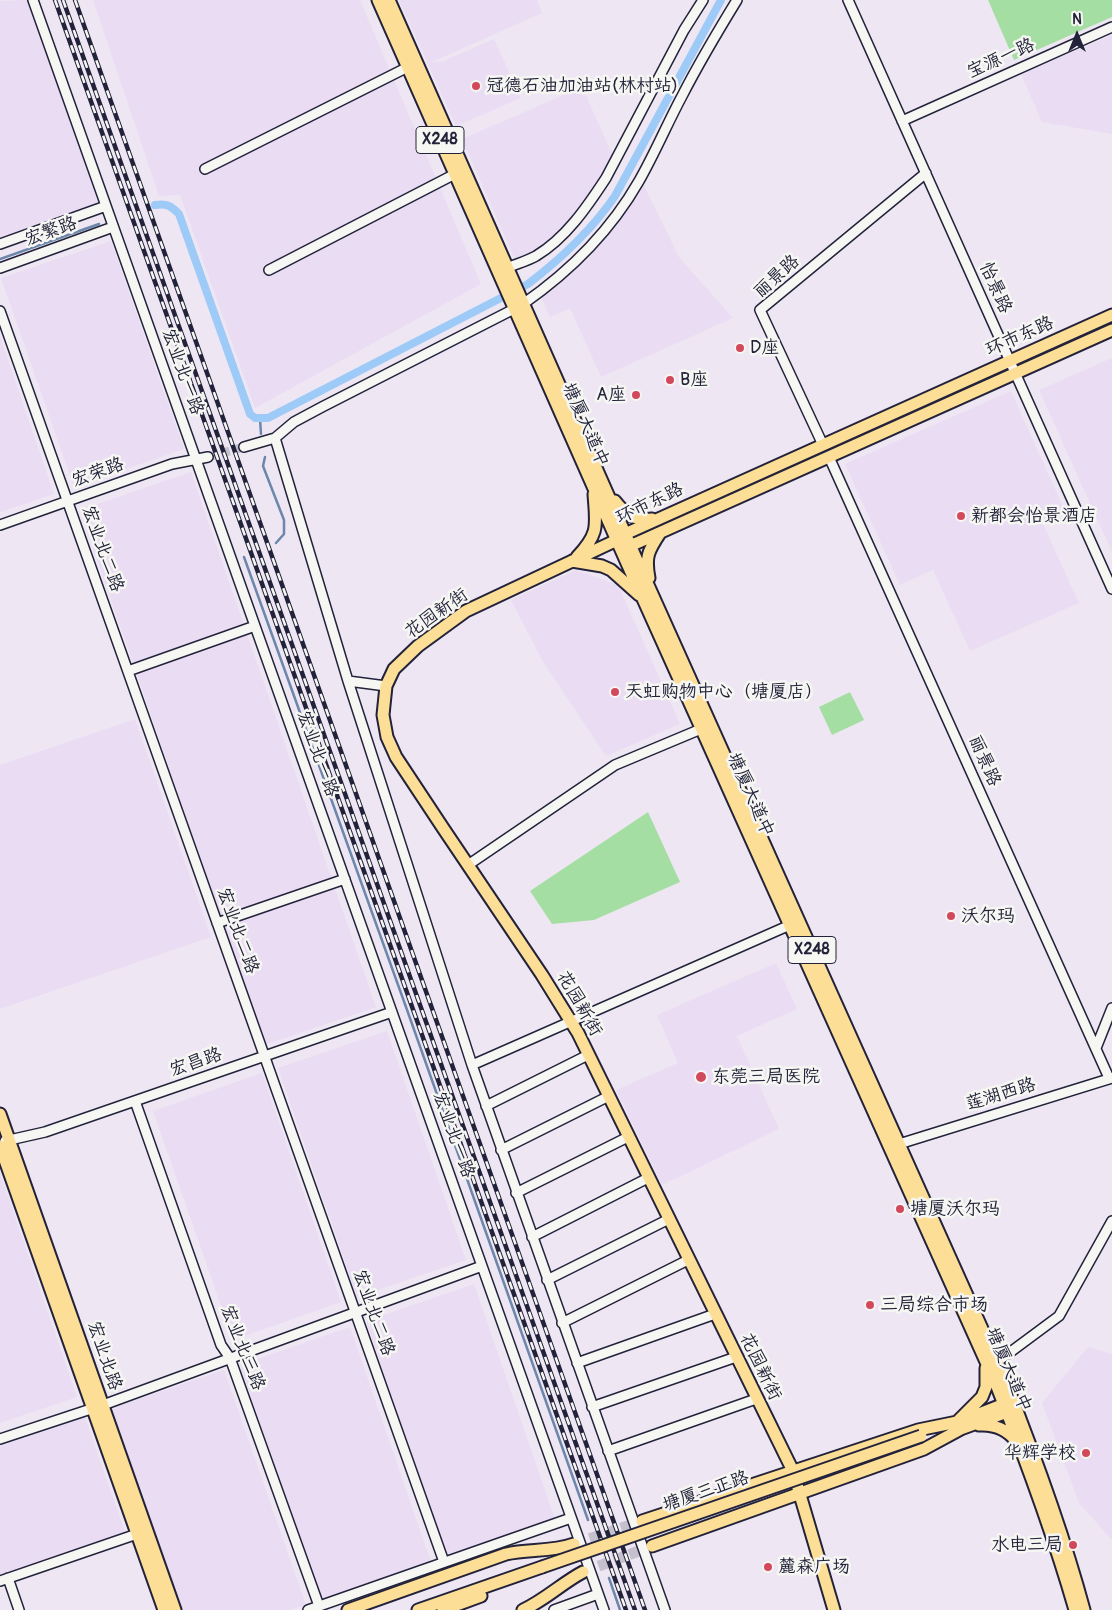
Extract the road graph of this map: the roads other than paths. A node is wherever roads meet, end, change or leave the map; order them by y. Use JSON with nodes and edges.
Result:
{"nodes":[{"id":1,"x":33,"y":0,"type":"edge"},
{"id":2,"x":378,"y":0,"type":"edge"},
{"id":3,"x":389,"y":0,"type":"edge"},
{"id":4,"x":702,"y":0,"type":"edge"},
{"id":5,"x":737,"y":0,"type":"edge"},
{"id":6,"x":848,"y":0,"type":"edge"},
{"id":7,"x":1112,"y":27,"type":"edge"},
{"id":8,"x":408,"y":67,"type":"junction"},
{"id":9,"x":902,"y":120,"type":"junction"},
{"id":10,"x":205,"y":169,"type":"dead end"},
{"id":11,"x":926,"y":173,"type":"junction"},
{"id":12,"x":455,"y":174,"type":"junction"},
{"id":13,"x":106,"y":206,"type":"junction"},
{"id":14,"x":113,"y":227,"type":"junction"},
{"id":15,"x":0,"y":244,"type":"edge"},
{"id":16,"x":0,"y":268,"type":"edge"},
{"id":17,"x":269,"y":270,"type":"dead end"},
{"id":18,"x":506,"y":274,"type":"junction"},
{"id":19,"x":517,"y":303,"type":"junction"},
{"id":20,"x":0,"y":311,"type":"edge"},
{"id":21,"x":1112,"y":315,"type":"edge"},
{"id":22,"x":1112,"y":330,"type":"edge"},
{"id":23,"x":1009,"y":361,"type":"junction"},
{"id":24,"x":1015,"y":374,"type":"junction"},
{"id":25,"x":275,"y":438,"type":"junction"},
{"id":26,"x":823,"y":444,"type":"junction"},
{"id":27,"x":244,"y":447,"type":"tunnel mouth"},
{"id":28,"x":208,"y":457,"type":"tunnel mouth"},
{"id":29,"x":829,"y":457,"type":"junction"},
{"id":30,"x":196,"y":459,"type":"junction"},
{"id":31,"x":598,"y":485,"type":"junction"},
{"id":32,"x":67,"y":501,"type":"junction"},
{"id":33,"x":661,"y":517,"type":"junction"},
{"id":34,"x":0,"y":525,"type":"edge"},
{"id":35,"x":660,"y":533,"type":"junction"},
{"id":36,"x":621,"y":537,"type":"junction"},
{"id":37,"x":630,"y":546,"type":"junction"},
{"id":38,"x":572,"y":561,"type":"junction"},
{"id":39,"x":1112,"y":589,"type":"edge"},
{"id":40,"x":648,"y":599,"type":"junction"},
{"id":41,"x":255,"y":626,"type":"junction"},
{"id":42,"x":128,"y":671,"type":"junction"},
{"id":43,"x":348,"y":681,"type":"junction"},
{"id":44,"x":386,"y":686,"type":"junction"},
{"id":45,"x":702,"y":728,"type":"junction"},
{"id":46,"x":468,"y":865,"type":"junction"},
{"id":47,"x":345,"y":879,"type":"junction"},
{"id":48,"x":217,"y":923,"type":"junction"},
{"id":49,"x":790,"y":925,"type":"junction"},
{"id":50,"x":1112,"y":1008,"type":"edge"},
{"id":51,"x":392,"y":1012,"type":"junction"},
{"id":52,"x":571,"y":1022,"type":"junction"},
{"id":53,"x":1096,"y":1048,"type":"junction"},
{"id":54,"x":588,"y":1055,"type":"junction"},
{"id":55,"x":264,"y":1056,"type":"junction"},
{"id":56,"x":472,"y":1066,"type":"junction"},
{"id":57,"x":1110,"y":1078,"type":"edge"},
{"id":58,"x":608,"y":1096,"type":"junction"},
{"id":59,"x":135,"y":1101,"type":"junction"},
{"id":60,"x":486,"y":1106,"type":"junction"},
{"id":61,"x":0,"y":1114,"type":"edge"},
{"id":62,"x":628,"y":1136,"type":"junction"},
{"id":63,"x":3,"y":1143,"type":"edge"},
{"id":64,"x":899,"y":1144,"type":"junction"},
{"id":65,"x":501,"y":1150,"type":"junction"},
{"id":66,"x":648,"y":1178,"type":"junction"},
{"id":67,"x":516,"y":1193,"type":"junction"},
{"id":68,"x":668,"y":1218,"type":"junction"},
{"id":69,"x":1112,"y":1221,"type":"edge"},
{"id":70,"x":532,"y":1237,"type":"junction"},
{"id":71,"x":688,"y":1260,"type":"junction"},
{"id":72,"x":482,"y":1266,"type":"junction"},
{"id":73,"x":547,"y":1280,"type":"junction"},
{"id":74,"x":355,"y":1312,"type":"junction"},
{"id":75,"x":715,"y":1314,"type":"junction"},
{"id":76,"x":562,"y":1323,"type":"junction"},
{"id":77,"x":983,"y":1355,"type":"junction"},
{"id":78,"x":736,"y":1357,"type":"junction"},
{"id":79,"x":230,"y":1358,"type":"junction"},
{"id":80,"x":997,"y":1362,"type":"junction"},
{"id":81,"x":577,"y":1363,"type":"junction"},
{"id":82,"x":756,"y":1399,"type":"junction"},
{"id":83,"x":98,"y":1406,"type":"junction"},
{"id":84,"x":592,"y":1407,"type":"junction"},
{"id":85,"x":1006,"y":1408,"type":"junction"},
{"id":86,"x":963,"y":1426,"type":"junction"},
{"id":87,"x":0,"y":1439,"type":"edge"},
{"id":88,"x":1020,"y":1446,"type":"junction"},
{"id":89,"x":608,"y":1451,"type":"junction"},
{"id":90,"x":793,"y":1472,"type":"junction"},
{"id":91,"x":800,"y":1492,"type":"junction"},
{"id":92,"x":571,"y":1518,"type":"junction"},
{"id":93,"x":642,"y":1521,"type":"tunnel mouth"},
{"id":94,"x":137,"y":1534,"type":"junction"},
{"id":95,"x":574,"y":1544,"type":"tunnel mouth"},
{"id":96,"x":652,"y":1546,"type":"tunnel mouth"},
{"id":97,"x":444,"y":1562,"type":"junction"},
{"id":98,"x":543,"y":1570,"type":"junction"},
{"id":99,"x":583,"y":1572,"type":"tunnel mouth"},
{"id":100,"x":4,"y":1580,"type":"edge"},
{"id":101,"x":598,"y":1594,"type":"junction"},
{"id":102,"x":319,"y":1606,"type":"junction"},
{"id":103,"x":19,"y":1610,"type":"edge"},
{"id":104,"x":164,"y":1610,"type":"edge"},
{"id":105,"x":175,"y":1610,"type":"edge"},
{"id":106,"x":308,"y":1610,"type":"edge"},
{"id":107,"x":348,"y":1610,"type":"edge"},
{"id":108,"x":418,"y":1610,"type":"edge"},
{"id":109,"x":443,"y":1610,"type":"edge"},
{"id":110,"x":523,"y":1610,"type":"edge"},
{"id":111,"x":554,"y":1610,"type":"edge"},
{"id":112,"x":604,"y":1610,"type":"edge"},
{"id":113,"x":665,"y":1610,"type":"edge"},
{"id":114,"x":834,"y":1610,"type":"edge"},
{"id":115,"x":1075,"y":1610,"type":"edge"},
{"id":116,"x":1084,"y":1610,"type":"edge"}],
"edges":[{"from":1,"to":13,"type":"street","name":"宏业北一路"},
{"from":2,"to":8,"type":"main road","name":"塘厦大道中","number":"X248"},
{"from":3,"to":18,"type":"main road","name":"塘厦大道中","number":"X248"},
{"from":4,"to":18,"type":"street"},
{"from":5,"to":19,"type":"street"},
{"from":6,"to":9,"type":"street","name":"怡景路"},
{"from":7,"to":9,"type":"street","name":"宝源一路"},
{"from":8,"to":10,"type":"street"},
{"from":8,"to":12,"type":"main road","name":"塘厦大道中","number":"X248"},
{"from":9,"to":11,"type":"street","name":"怡景路"},
{"from":11,"to":23,"type":"street","name":"怡景路"},
{"from":11,"to":26,"type":"street","name":"丽景路"},
{"from":12,"to":17,"type":"street"},
{"from":12,"to":18,"type":"main road","name":"塘厦大道中","number":"X248"},
{"from":13,"to":14,"type":"street","name":"宏业北一路"},
{"from":13,"to":15,"type":"street"},
{"from":14,"to":16,"type":"street","name":"宏繁路"},
{"from":14,"to":30,"type":"street","name":"宏业北一路"},
{"from":18,"to":19,"type":"main road","name":"塘厦大道中","number":"X248"},
{"from":19,"to":25,"type":"street"},
{"from":19,"to":31,"type":"main road","name":"塘厦大道中","number":"X248"},
{"from":20,"to":32,"type":"street","name":"宏业北二路"},
{"from":21,"to":23,"type":"main road","name":"环市东路"},
{"from":22,"to":24,"type":"main road","name":"环市东路"},
{"from":23,"to":24,"type":"street","name":"怡景路"},
{"from":23,"to":26,"type":"main road","name":"环市东路"},
{"from":24,"to":29,"type":"main road","name":"环市东路"},
{"from":24,"to":39,"type":"street","name":"怡景路"},
{"from":25,"to":27,"type":"street"},
{"from":25,"to":43,"type":"street"},
{"from":26,"to":33,"type":"main road","name":"环市东路"},
{"from":28,"to":30,"type":"street","name":"宏荣路"},
{"from":29,"to":35,"type":"main road","name":"环市东路"},
{"from":29,"to":53,"type":"street","name":"丽景路"},
{"from":30,"to":32,"type":"street","name":"宏荣路"},
{"from":30,"to":41,"type":"street","name":"宏业北一路"},
{"from":31,"to":33,"type":"main road"},
{"from":31,"to":36,"type":"main road","name":"塘厦大道中","number":"X248"},
{"from":31,"to":38,"type":"main road"},
{"from":32,"to":34,"type":"street","name":"宏荣路"},
{"from":32,"to":42,"type":"street","name":"宏业北二路"},
{"from":33,"to":36,"type":"main road","name":"环市东路"},
{"from":35,"to":37,"type":"main road","name":"环市东路"},
{"from":35,"to":40,"type":"main road"},
{"from":36,"to":37,"type":"main road","name":"塘厦大道中","number":"X248"},
{"from":36,"to":38,"type":"main road","name":"花园新街"},
{"from":36,"to":40,"type":"main road","name":"塘厦大道中","number":"X248"},
{"from":37,"to":40,"type":"main road","name":"塘厦大道中","number":"X248"},
{"from":38,"to":40,"type":"main road"},
{"from":38,"to":44,"type":"main road","name":"花园新街"},
{"from":40,"to":45,"type":"main road","name":"塘厦大道中","number":"X248"},
{"from":40,"to":64,"type":"main road","name":"塘厦大道中","number":"X248"},
{"from":41,"to":42,"type":"street"},
{"from":41,"to":47,"type":"street","name":"宏业北一路"},
{"from":42,"to":48,"type":"street","name":"宏业北二路"},
{"from":43,"to":44,"type":"street"},
{"from":43,"to":56,"type":"street"},
{"from":44,"to":46,"type":"main road","name":"花园新街"},
{"from":45,"to":46,"type":"street"},
{"from":45,"to":49,"type":"main road","name":"塘厦大道中","number":"X248"},
{"from":46,"to":52,"type":"main road","name":"花园新街"},
{"from":47,"to":48,"type":"street"},
{"from":47,"to":51,"type":"street","name":"宏业北一路"},
{"from":48,"to":55,"type":"street","name":"宏业北二路"},
{"from":49,"to":52,"type":"street"},
{"from":49,"to":77,"type":"main road","name":"塘厦大道中","number":"X248"},
{"from":50,"to":53,"type":"street"},
{"from":51,"to":55,"type":"street","name":"宏昌路"},
{"from":51,"to":72,"type":"street","name":"宏业北一路"},
{"from":52,"to":54,"type":"main road","name":"花园新街"},
{"from":52,"to":56,"type":"street"},
{"from":53,"to":57,"type":"street","name":"丽景路"},
{"from":54,"to":58,"type":"main road","name":"花园新街"},
{"from":54,"to":60,"type":"street"},
{"from":55,"to":59,"type":"street","name":"宏昌路"},
{"from":55,"to":74,"type":"street","name":"宏业北二路"},
{"from":56,"to":60,"type":"street"},
{"from":57,"to":64,"type":"street","name":"莲湖西路"},
{"from":58,"to":62,"type":"main road","name":"花园新街"},
{"from":58,"to":65,"type":"street"},
{"from":59,"to":63,"type":"street","name":"宏昌路"},
{"from":59,"to":79,"type":"street","name":"宏业北三路"},
{"from":60,"to":65,"type":"street"},
{"from":61,"to":63,"type":"main road","name":"宏业北路"},
{"from":62,"to":66,"type":"main road","name":"花园新街"},
{"from":62,"to":67,"type":"street"},
{"from":63,"to":83,"type":"main road","name":"宏业北路"},
{"from":64,"to":80,"type":"main road","name":"塘厦大道中","number":"X248"},
{"from":65,"to":67,"type":"street"},
{"from":66,"to":68,"type":"main road","name":"花园新街"},
{"from":66,"to":70,"type":"street"},
{"from":67,"to":70,"type":"street"},
{"from":68,"to":71,"type":"main road","name":"花园新街"},
{"from":68,"to":73,"type":"street"},
{"from":69,"to":80,"type":"street"},
{"from":70,"to":73,"type":"street"},
{"from":71,"to":75,"type":"main road","name":"花园新街"},
{"from":71,"to":76,"type":"street"},
{"from":72,"to":74,"type":"street"},
{"from":72,"to":92,"type":"street","name":"宏业北一路"},
{"from":73,"to":76,"type":"street"},
{"from":74,"to":79,"type":"street"},
{"from":74,"to":97,"type":"street","name":"宏业北二路"},
{"from":75,"to":78,"type":"main road","name":"花园新街"},
{"from":75,"to":81,"type":"street"},
{"from":76,"to":81,"type":"street"},
{"from":77,"to":85,"type":"main road","name":"塘厦大道中","number":"X248"},
{"from":77,"to":86,"type":"main road"},
{"from":78,"to":82,"type":"main road","name":"花园新街"},
{"from":78,"to":84,"type":"street"},
{"from":79,"to":83,"type":"street"},
{"from":79,"to":102,"type":"street","name":"宏业北三路"},
{"from":80,"to":116,"type":"main road","name":"塘厦大道中","number":"X248"},
{"from":81,"to":84,"type":"street"},
{"from":82,"to":89,"type":"street"},
{"from":82,"to":90,"type":"main road","name":"花园新街"},
{"from":83,"to":87,"type":"street"},
{"from":83,"to":94,"type":"main road","name":"宏业北路"},
{"from":83,"to":105,"type":"main road","name":"宏业北路"},
{"from":84,"to":89,"type":"street"},
{"from":85,"to":86,"type":"main road","name":"塘厦三正路"},
{"from":85,"to":88,"type":"main road","name":"塘厦大道中","number":"X248"},
{"from":86,"to":88,"type":"main road"},
{"from":86,"to":90,"type":"main road"},
{"from":86,"to":91,"type":"main road"},
{"from":86,"to":98,"type":"main road","name":"塘厦三正路","bridge":true},
{"from":88,"to":115,"type":"main road","name":"塘厦大道中","number":"X248"},
{"from":89,"to":113,"type":"street"},
{"from":90,"to":91,"type":"main road","name":"花园新街"},
{"from":90,"to":93,"type":"main road"},
{"from":91,"to":96,"type":"main road"},
{"from":91,"to":114,"type":"main road","name":"花园新街"},
{"from":92,"to":97,"type":"street"},
{"from":92,"to":101,"type":"street","name":"宏业北一路"},
{"from":94,"to":100,"type":"street"},
{"from":94,"to":104,"type":"main road","name":"宏业北路"},
{"from":95,"to":107,"type":"main road"},
{"from":97,"to":102,"type":"street"},
{"from":98,"to":108,"type":"main road","name":"塘厦三正路"},
{"from":98,"to":109,"type":"main road","name":"塘厦三正路"},
{"from":99,"to":110,"type":"main road"},
{"from":100,"to":103,"type":"street"},
{"from":101,"to":111,"type":"street"},
{"from":101,"to":112,"type":"street","name":"宏业北一路"},
{"from":102,"to":106,"type":"street"}]}
